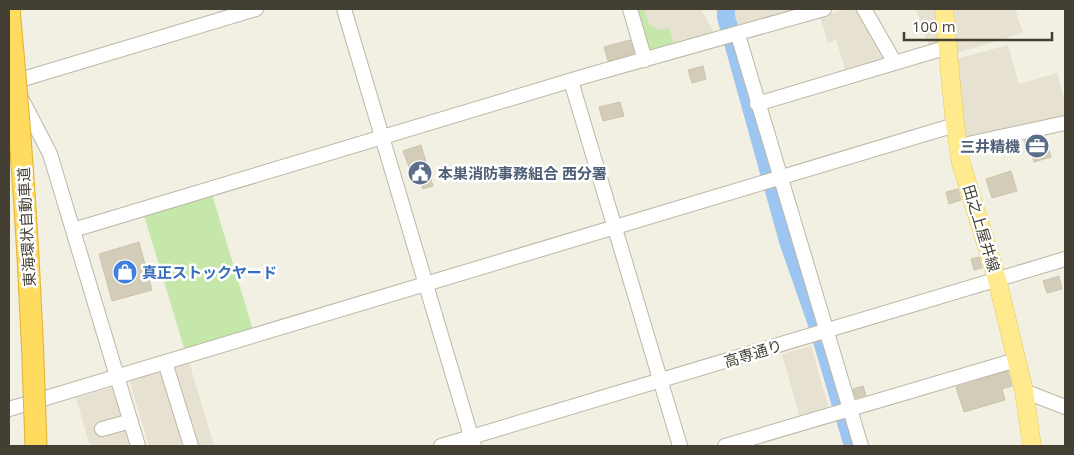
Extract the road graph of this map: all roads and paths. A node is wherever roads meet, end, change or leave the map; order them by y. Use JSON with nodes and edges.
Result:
{"nodes":[{"id":1,"x":9,"y":9,"type":"edge"},
{"id":2,"x":256,"y":9,"type":"edge"},
{"id":3,"x":344,"y":9,"type":"edge"},
{"id":4,"x":630,"y":9,"type":"edge"},
{"id":5,"x":824,"y":9,"type":"edge"},
{"id":6,"x":864,"y":9,"type":"edge"},
{"id":7,"x":944,"y":9,"type":"edge"},
{"id":8,"x":733,"y":36,"type":"junction"},
{"id":9,"x":948,"y":47,"type":"junction"},
{"id":10,"x":645,"y":60,"type":"junction"},
{"id":11,"x":895,"y":63,"type":"junction"},
{"id":12,"x":11,"y":76,"type":"edge"},
{"id":13,"x":571,"y":81,"type":"junction"},
{"id":14,"x":757,"y":104,"type":"junction"},
{"id":15,"x":1065,"y":123,"type":"edge"},
{"id":16,"x":955,"y":125,"type":"junction"},
{"id":17,"x":382,"y":137,"type":"junction"},
{"id":18,"x":959,"y":146,"type":"junction"},
{"id":19,"x":779,"y":179,"type":"junction"},
{"id":20,"x":614,"y":226,"type":"junction"},
{"id":21,"x":73,"y":230,"type":"junction"},
{"id":22,"x":1065,"y":259,"type":"edge"},
{"id":23,"x":997,"y":279,"type":"junction"},
{"id":24,"x":425,"y":283,"type":"junction"},
{"id":25,"x":821,"y":332,"type":"junction"},
{"id":26,"x":1016,"y":360,"type":"junction"},
{"id":27,"x":166,"y":362,"type":"junction"},
{"id":28,"x":118,"y":376,"type":"junction"},
{"id":29,"x":660,"y":381,"type":"junction"},
{"id":30,"x":1024,"y":392,"type":"junction"},
{"id":31,"x":1065,"y":407,"type":"edge"},
{"id":32,"x":9,"y":409,"type":"edge"},
{"id":33,"x":850,"y":409,"type":"junction"},
{"id":34,"x":131,"y":421,"type":"junction"},
{"id":35,"x":102,"y":429,"type":"dead end"},
{"id":36,"x":473,"y":442,"type":"edge"},
{"id":37,"x":1028,"y":445,"type":"edge"},
{"id":38,"x":36,"y":446,"type":"edge"},
{"id":39,"x":138,"y":446,"type":"edge"},
{"id":40,"x":191,"y":446,"type":"edge"},
{"id":41,"x":441,"y":446,"type":"edge"},
{"id":42,"x":680,"y":446,"type":"edge"},
{"id":43,"x":725,"y":446,"type":"edge"},
{"id":44,"x":861,"y":446,"type":"edge"}],
"edges":[{"from":1,"to":38,"type":"highway","name":"東海環状自動車道","bridge":true},
{"from":2,"to":12,"type":"street"},
{"from":3,"to":17,"type":"street"},
{"from":4,"to":10,"type":"street"},
{"from":5,"to":8,"type":"street"},
{"from":6,"to":11,"type":"street"},
{"from":7,"to":9,"type":"main road","name":"田之上屋井線"},
{"from":8,"to":10,"type":"street"},
{"from":8,"to":14,"type":"street"},
{"from":9,"to":11,"type":"street"},
{"from":9,"to":16,"type":"main road","name":"田之上屋井線"},
{"from":10,"to":13,"type":"street"},
{"from":11,"to":14,"type":"street"},
{"from":12,"to":21,"type":"street"},
{"from":13,"to":17,"type":"street"},
{"from":13,"to":20,"type":"street"},
{"from":14,"to":19,"type":"street"},
{"from":15,"to":18,"type":"street"},
{"from":16,"to":18,"type":"main road","name":"田之上屋井線"},
{"from":16,"to":19,"type":"street"},
{"from":17,"to":21,"type":"street"},
{"from":17,"to":24,"type":"street"},
{"from":18,"to":23,"type":"main road","name":"田之上屋井線"},
{"from":19,"to":20,"type":"street"},
{"from":19,"to":25,"type":"street"},
{"from":20,"to":24,"type":"street"},
{"from":20,"to":29,"type":"street"},
{"from":21,"to":28,"type":"street"},
{"from":22,"to":23,"type":"street","name":"高専通り"},
{"from":23,"to":25,"type":"street","name":"高専通り"},
{"from":23,"to":26,"type":"main road","name":"田之上屋井線"},
{"from":24,"to":27,"type":"street"},
{"from":24,"to":36,"type":"street"},
{"from":25,"to":29,"type":"street","name":"高専通り"},
{"from":25,"to":33,"type":"street"},
{"from":26,"to":30,"type":"main road","name":"田之上屋井線"},
{"from":26,"to":33,"type":"street"},
{"from":27,"to":28,"type":"street"},
{"from":27,"to":40,"type":"street"},
{"from":28,"to":32,"type":"street"},
{"from":28,"to":34,"type":"street"},
{"from":29,"to":36,"type":"street","name":"高専通り"},
{"from":29,"to":42,"type":"street"},
{"from":30,"to":31,"type":"street"},
{"from":30,"to":37,"type":"main road","name":"田之上屋井線"},
{"from":33,"to":43,"type":"street"},
{"from":33,"to":44,"type":"street"},
{"from":34,"to":35,"type":"street"},
{"from":34,"to":39,"type":"street"},
{"from":36,"to":41,"type":"street","name":"高専通り"}]}
